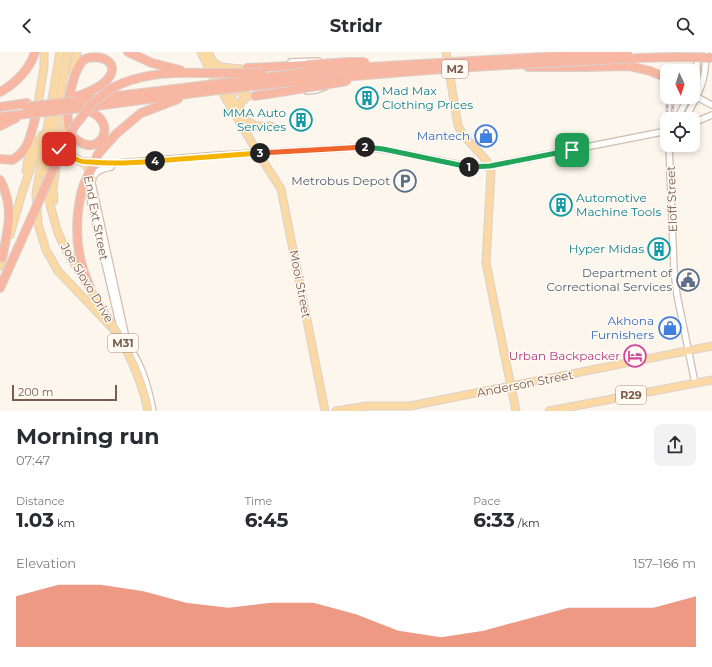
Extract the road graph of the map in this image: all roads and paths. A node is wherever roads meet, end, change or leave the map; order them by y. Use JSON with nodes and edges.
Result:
{"nodes":[{"id":1,"x":35,"y":52,"type":"edge"},
{"id":2,"x":44,"y":52,"type":"edge"},
{"id":3,"x":60,"y":52,"type":"edge"},
{"id":4,"x":68,"y":52,"type":"edge"},
{"id":5,"x":77,"y":52,"type":"edge"},
{"id":6,"x":128,"y":52,"type":"edge"},
{"id":7,"x":202,"y":52,"type":"edge"},
{"id":8,"x":208,"y":52,"type":"edge"},
{"id":9,"x":446,"y":52,"type":"edge"},
{"id":10,"x":569,"y":52,"type":"edge"},
{"id":11,"x":600,"y":52,"type":"edge"},
{"id":12,"x":628,"y":52,"type":"edge"},
{"id":13,"x":701,"y":54,"type":"edge"},
{"id":14,"x":712,"y":59,"type":"edge"},
{"id":15,"x":513,"y":61,"type":"junction"},
{"id":16,"x":214,"y":63,"type":"junction"},
{"id":17,"x":699,"y":64,"type":"edge"},
{"id":18,"x":448,"y":65,"type":"junction"},
{"id":19,"x":242,"y":69,"type":"junction"},
{"id":20,"x":398,"y":69,"type":"junction"},
{"id":21,"x":348,"y":71,"type":"junction"},
{"id":22,"x":201,"y":73,"type":"junction"},
{"id":23,"x":300,"y":73,"type":"junction"},
{"id":24,"x":216,"y":75,"type":"junction"},
{"id":25,"x":660,"y":75,"type":"edge"},
{"id":26,"x":700,"y":86,"type":"edge"},
{"id":27,"x":208,"y":90,"type":"junction"},
{"id":28,"x":0,"y":92,"type":"edge"},
{"id":29,"x":224,"y":94,"type":"junction"},
{"id":30,"x":250,"y":96,"type":"junction"},
{"id":31,"x":232,"y":97,"type":"junction"},
{"id":32,"x":700,"y":99,"type":"edge"},
{"id":33,"x":73,"y":103,"type":"junction"},
{"id":34,"x":712,"y":104,"type":"edge"},
{"id":35,"x":0,"y":108,"type":"edge"},
{"id":36,"x":51,"y":109,"type":"junction"},
{"id":37,"x":25,"y":110,"type":"junction"},
{"id":38,"x":239,"y":111,"type":"junction"},
{"id":39,"x":712,"y":115,"type":"edge"},
{"id":40,"x":0,"y":117,"type":"edge"},
{"id":41,"x":36,"y":119,"type":"junction"},
{"id":42,"x":244,"y":120,"type":"junction"},
{"id":43,"x":700,"y":120,"type":"edge"},
{"id":44,"x":0,"y":126,"type":"edge"},
{"id":45,"x":271,"y":126,"type":"dead end"},
{"id":46,"x":660,"y":132,"type":"edge"},
{"id":47,"x":62,"y":136,"type":"junction"},
{"id":48,"x":670,"y":152,"type":"edge"},
{"id":49,"x":671,"y":152,"type":"edge"},
{"id":50,"x":260,"y":153,"type":"junction"},
{"id":51,"x":670,"y":157,"type":"junction"},
{"id":52,"x":0,"y":159,"type":"edge"},
{"id":53,"x":79,"y":161,"type":"junction"},
{"id":54,"x":149,"y":161,"type":"junction"},
{"id":55,"x":109,"y":164,"type":"junction"},
{"id":56,"x":490,"y":166,"type":"junction"},
{"id":57,"x":87,"y":167,"type":"junction"},
{"id":58,"x":0,"y":180,"type":"edge"},
{"id":59,"x":92,"y":180,"type":"junction"},
{"id":60,"x":22,"y":193,"type":"junction"},
{"id":61,"x":56,"y":226,"type":"junction"},
{"id":62,"x":1,"y":262,"type":"edge"},
{"id":63,"x":85,"y":277,"type":"junction"},
{"id":64,"x":0,"y":288,"type":"edge"},
{"id":65,"x":99,"y":305,"type":"joint"},
{"id":66,"x":122,"y":339,"type":"junction"},
{"id":67,"x":712,"y":346,"type":"edge"},
{"id":68,"x":689,"y":351,"type":"junction"},
{"id":69,"x":712,"y":380,"type":"edge"},
{"id":70,"x":695,"y":383,"type":"junction"},
{"id":71,"x":511,"y":387,"type":"junction"},
{"id":72,"x":148,"y":410,"type":"edge"},
{"id":73,"x":325,"y":411,"type":"edge"},
{"id":74,"x":336,"y":411,"type":"edge"},
{"id":75,"x":516,"y":411,"type":"edge"},
{"id":76,"x":549,"y":411,"type":"edge"}],
"edges":[{"from":1,"to":28,"type":"highway"},
{"from":2,"to":41,"type":"main road"},
{"from":3,"to":36,"type":"main road"},
{"from":4,"to":61,"type":"main road","name":"Joe Slovo Drive"},
{"from":5,"to":33,"type":"main road"},
{"from":6,"to":22,"type":"highway"},
{"from":7,"to":24,"type":"main road","name":"Mooi Street"},
{"from":8,"to":16,"type":"main road","name":"Mooi Street"},
{"from":9,"to":18,"type":"main road"},
{"from":10,"to":15,"type":"highway","bridge":true},
{"from":11,"to":18,"type":"street"},
{"from":12,"to":15,"type":"highway","number":"M2","bridge":true},
{"from":13,"to":14,"type":"highway","bridge":true},
{"from":13,"to":15,"type":"highway","number":"M2","bridge":true},
{"from":13,"to":17,"type":"street"},
{"from":13,"to":26,"type":"street"},
{"from":15,"to":20,"type":"highway","number":"M2","bridge":true},
{"from":15,"to":25,"type":"highway","bridge":true},
{"from":16,"to":19,"type":"main road"},
{"from":16,"to":24,"type":"main road","name":"Mooi Street"},
{"from":18,"to":21,"type":"street"},
{"from":18,"to":56,"type":"main road"},
{"from":19,"to":20,"type":"highway","bridge":true},
{"from":19,"to":21,"type":"street"},
{"from":19,"to":24,"type":"main road"},
{"from":19,"to":30,"type":"main road"},
{"from":20,"to":23,"type":"highway","number":"M2","bridge":true},
{"from":20,"to":27,"type":"highway","number":"M2","bridge":true},
{"from":20,"to":30,"type":"highway","bridge":true},
{"from":21,"to":30,"type":"street"},
{"from":22,"to":23,"type":"highway","bridge":true},
{"from":22,"to":64,"type":"highway","bridge":true},
{"from":23,"to":27,"type":"highway","number":"M2","bridge":true},
{"from":24,"to":29,"type":"main road","name":"Mooi Street"},
{"from":24,"to":31,"type":"main road","name":"Mooi Street"},
{"from":27,"to":33,"type":"highway","number":"M2"},
{"from":27,"to":63,"type":"highway","bridge":true},
{"from":29,"to":31,"type":"main road"},
{"from":29,"to":50,"type":"main road","name":"Mooi Street"},
{"from":30,"to":31,"type":"main road"},
{"from":30,"to":38,"type":"main road"},
{"from":31,"to":38,"type":"main road","name":"Mooi Street"},
{"from":32,"to":34,"type":"street"},
{"from":33,"to":33,"type":"highway"},
{"from":33,"to":33,"type":"highway"},
{"from":33,"to":37,"type":"highway","number":"M2","bridge":true},
{"from":33,"to":47,"type":"main road"},
{"from":35,"to":37,"type":"highway","number":"M2"},
{"from":36,"to":60,"type":"main road"},
{"from":36,"to":66,"type":"main road"},
{"from":37,"to":40,"type":"highway","number":"M2"},
{"from":37,"to":44,"type":"highway"},
{"from":38,"to":42,"type":"main road","name":"Mooi Street"},
{"from":39,"to":43,"type":"street"},
{"from":41,"to":52,"type":"highway"},
{"from":41,"to":60,"type":"main road"},
{"from":42,"to":45,"type":"main road"},
{"from":42,"to":50,"type":"main road","name":"Mooi Street"},
{"from":46,"to":56,"type":"street"},
{"from":47,"to":53,"type":"main road"},
{"from":47,"to":61,"type":"main road"},
{"from":48,"to":51,"type":"street","name":"Eloff Street"},
{"from":49,"to":51,"type":"street","name":"Eloff Street"},
{"from":50,"to":54,"type":"street"},
{"from":50,"to":56,"type":"street"},
{"from":50,"to":73,"type":"main road","name":"Mooi Street"},
{"from":51,"to":68,"type":"street","name":"Eloff Street"},
{"from":53,"to":55,"type":"main road"},
{"from":53,"to":57,"type":"main road"},
{"from":54,"to":55,"type":"street","name":"End Ext Street"},
{"from":54,"to":59,"type":"street","name":"End Ext Street"},
{"from":55,"to":57,"type":"street","name":"End Ext Street"},
{"from":56,"to":71,"type":"main road"},
{"from":57,"to":59,"type":"main road"},
{"from":57,"to":66,"type":"street","name":"End Ext Street"},
{"from":58,"to":62,"type":"highway"},
{"from":59,"to":72,"type":"street","name":"End Ext Street"},
{"from":60,"to":62,"type":"main road"},
{"from":61,"to":63,"type":"main road","name":"Joe Slovo Drive"},
{"from":63,"to":65,"type":"highway","bridge":true},
{"from":65,"to":72,"type":"main road","name":"Joe Slovo Drive","number":"M31","bridge":true},
{"from":66,"to":72,"type":"street","name":"End Ext Street"},
{"from":67,"to":68,"type":"main road","name":"Anderson Street"},
{"from":68,"to":70,"type":"street","name":"Eloff Street"},
{"from":68,"to":71,"type":"main road","name":"Anderson Street"},
{"from":69,"to":70,"type":"main road","number":"R29"},
{"from":70,"to":76,"type":"main road","number":"R29"},
{"from":71,"to":74,"type":"main road","name":"Anderson Street"},
{"from":71,"to":75,"type":"main road"}]}
